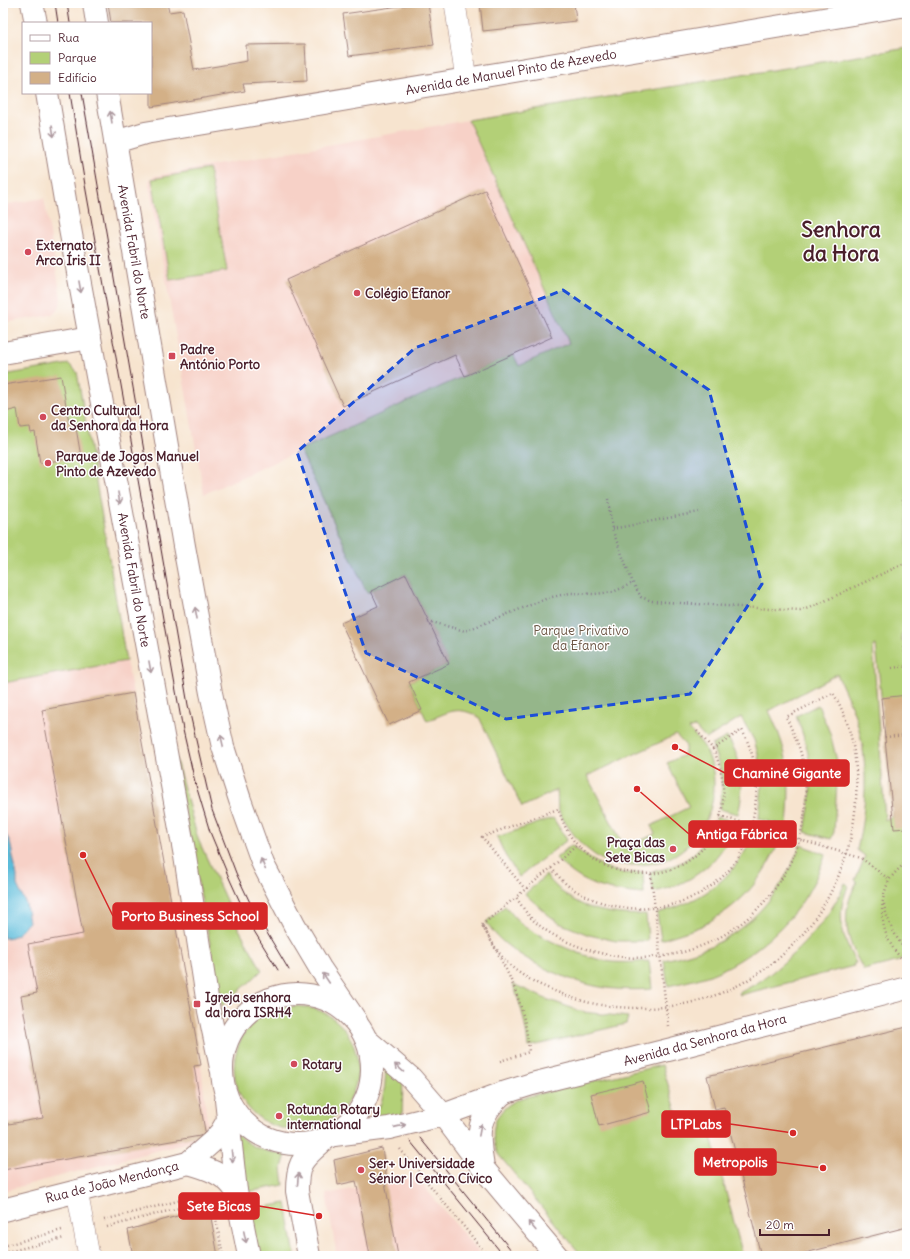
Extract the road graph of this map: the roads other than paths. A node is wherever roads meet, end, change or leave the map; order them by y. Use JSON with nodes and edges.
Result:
{"nodes":[{"id":1,"x":32,"y":3,"type":"edge"},
{"id":2,"x":94,"y":3,"type":"edge"},
{"id":3,"x":455,"y":3,"type":"edge"},
{"id":4,"x":907,"y":4,"type":"edge"},
{"id":5,"x":36,"y":22,"type":"edge"},
{"id":6,"x":97,"y":22,"type":"edge"},
{"id":7,"x":466,"y":80,"type":"junction"},
{"id":8,"x":47,"y":94,"type":"edge"},
{"id":9,"x":108,"y":94,"type":"edge"},
{"id":10,"x":115,"y":142,"type":"junction"},
{"id":11,"x":90,"y":338,"type":"junction"},
{"id":12,"x":3,"y":353,"type":"edge"},
{"id":13,"x":907,"y":988,"type":"edge"},
{"id":14,"x":356,"y":1021,"type":"junction"},
{"id":15,"x":368,"y":1041,"type":"junction"},
{"id":16,"x":221,"y":1068,"type":"junction"},
{"id":17,"x":503,"y":1093,"type":"junction"},
{"id":18,"x":225,"y":1094,"type":"junction"},
{"id":19,"x":427,"y":1096,"type":"junction"},
{"id":20,"x":443,"y":1115,"type":"junction"},
{"id":21,"x":228,"y":1120,"type":"junction"},
{"id":22,"x":329,"y":1138,"type":"junction"},
{"id":23,"x":188,"y":1163,"type":"junction"},
{"id":24,"x":483,"y":1168,"type":"junction"},
{"id":25,"x":77,"y":1191,"type":"junction"},
{"id":26,"x":236,"y":1191,"type":"junction"},
{"id":27,"x":3,"y":1210,"type":"edge"},
{"id":28,"x":89,"y":1256,"type":"edge"},
{"id":29,"x":249,"y":1256,"type":"edge"},
{"id":30,"x":309,"y":1256,"type":"edge"},
{"id":31,"x":557,"y":1256,"type":"edge"}],
"edges":[{"from":1,"to":5,"type":"main road"},
{"from":2,"to":6,"type":"main road"},
{"from":3,"to":7,"type":"street"},
{"from":4,"to":7,"type":"main road","name":"Avenida de Manuel Pinto de Azevedo"},
{"from":7,"to":10,"type":"main road","name":"Avenida de Manuel Pinto de Azevedo"},
{"from":8,"to":11,"type":"main road","name":"Avenida Fabril do Norte","one_way":true},
{"from":10,"to":9,"type":"main road","name":"Avenida Fabril do Norte","one_way":true},
{"from":14,"to":10,"type":"main road","name":"Avenida Fabril do Norte","one_way":true},
{"from":11,"to":12,"type":"main road"},
{"from":11,"to":16,"type":"main road","name":"Avenida Fabril do Norte","one_way":true},
{"from":13,"to":17,"type":"main road","name":"Avenida da Senhora da Hora"},
{"from":14,"to":15,"type":"main road"},
{"from":14,"to":16,"type":"main road"},
{"from":19,"to":15,"type":"main road","one_way":true},
{"from":15,"to":22,"type":"main road"},
{"from":16,"to":18,"type":"main road"},
{"from":17,"to":19,"type":"main road","name":"Avenida da Senhora da Hora"},
{"from":17,"to":20,"type":"main road","name":"Avenida da Senhora da Hora"},
{"from":24,"to":17,"type":"main road","one_way":true},
{"from":18,"to":21,"type":"main road"},
{"from":18,"to":22,"type":"main road"},
{"from":19,"to":20,"type":"main road"},
{"from":22,"to":20,"type":"main road","name":"Avenida da Senhora da Hora","one_way":true},
{"from":20,"to":24,"type":"main road"},
{"from":21,"to":23,"type":"main road","name":"Rua de João Mendonça"},
{"from":21,"to":26,"type":"main road","one_way":true},
{"from":30,"to":22,"type":"main road","one_way":true},
{"from":23,"to":25,"type":"main road","name":"Rua de João Mendonça"},
{"from":23,"to":26,"type":"main road"},
{"from":31,"to":24,"type":"main road","one_way":true},
{"from":25,"to":27,"type":"main road","name":"Rua de João Mendonça"},
{"from":25,"to":28,"type":"street"},
{"from":26,"to":29,"type":"main road","one_way":true}]}
